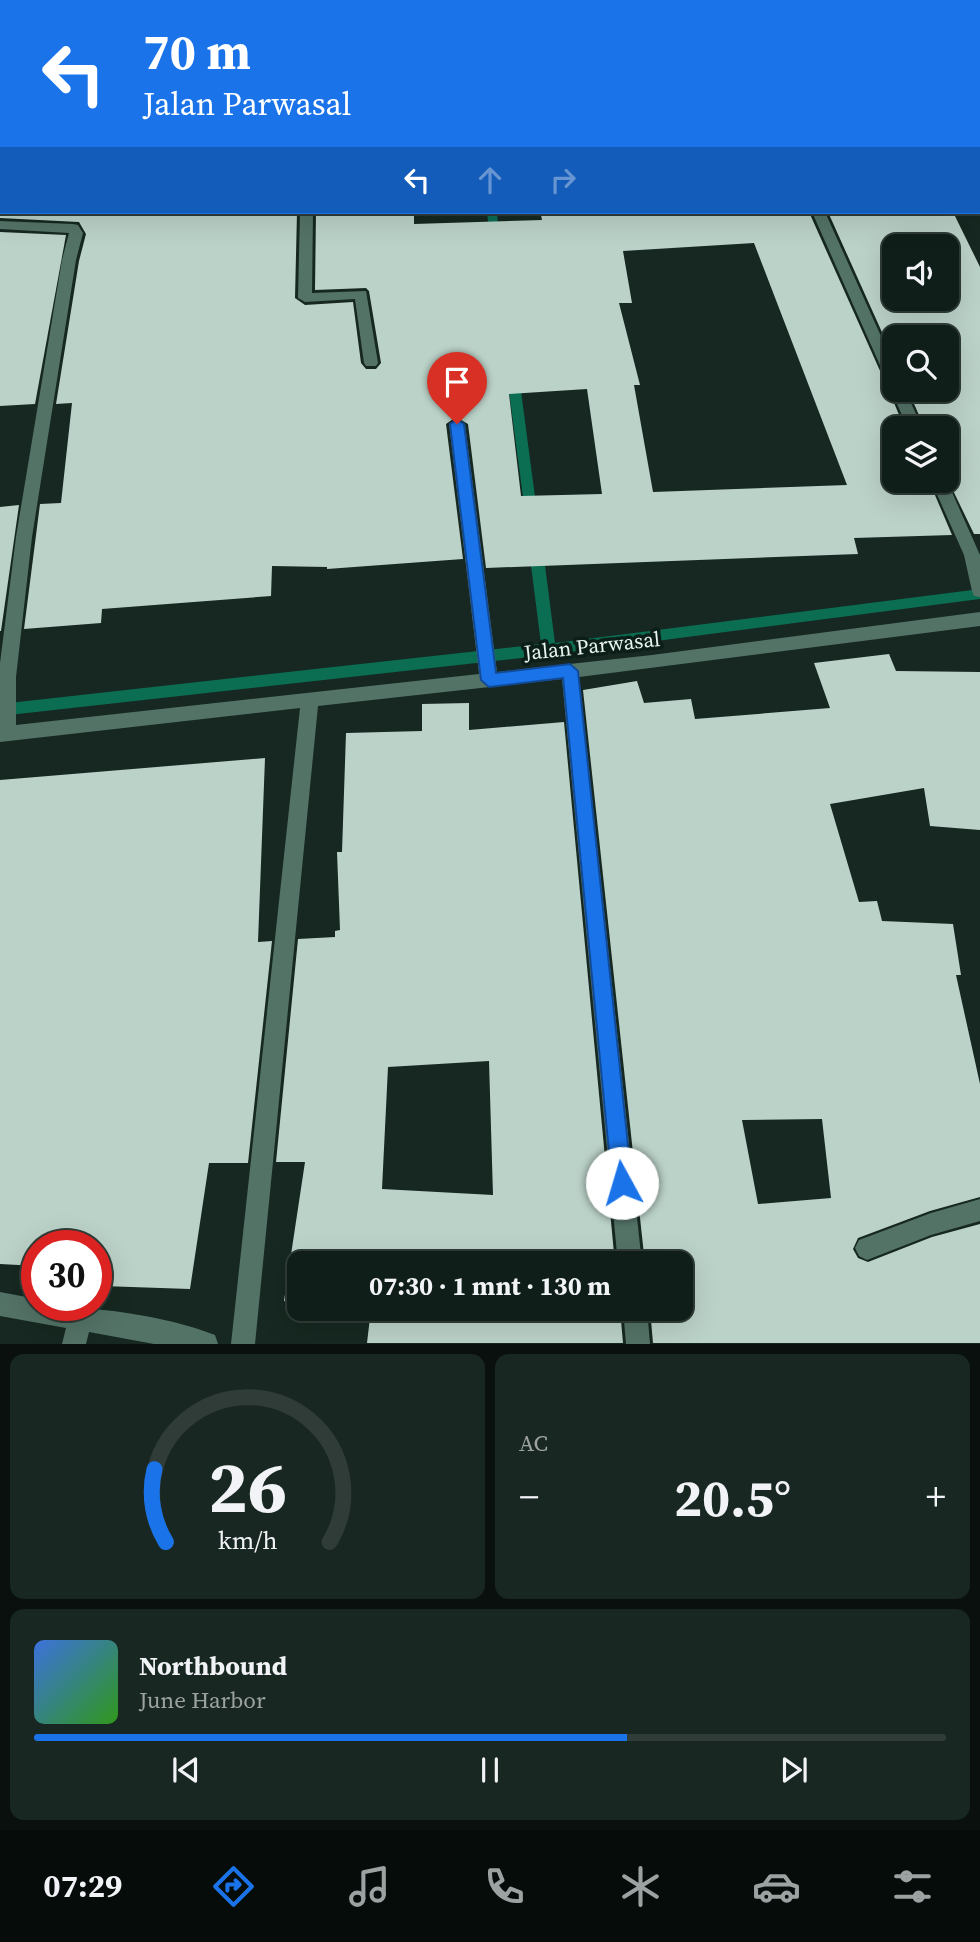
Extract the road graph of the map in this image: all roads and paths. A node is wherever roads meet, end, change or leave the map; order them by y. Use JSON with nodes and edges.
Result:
{"nodes":[{"id":1,"x":306,"y":214,"type":"edge"},
{"id":2,"x":819,"y":214,"type":"edge"},
{"id":3,"x":0,"y":225,"type":"edge"},
{"id":4,"x":882,"y":354,"type":"edge"},
{"id":5,"x":371,"y":363,"type":"dead end"},
{"id":6,"x":457,"y":424,"type":"dead end"},
{"id":7,"x":944,"y":493,"type":"edge"},
{"id":8,"x":980,"y":591,"type":"edge"},
{"id":9,"x":980,"y":619,"type":"edge"},
{"id":10,"x":570,"y":671,"type":"junction"},
{"id":11,"x":489,"y":680,"type":"junction"},
{"id":12,"x":310,"y":700,"type":"junction"},
{"id":13,"x":4,"y":728,"type":"edge"},
{"id":14,"x":980,"y":1210,"type":"edge"},
{"id":15,"x":867,"y":1248,"type":"dead end"},
{"id":16,"x":629,"y":1251,"type":"edge"},
{"id":17,"x":0,"y":1304,"type":"edge"},
{"id":18,"x":21,"y":1308,"type":"edge"},
{"id":19,"x":79,"y":1321,"type":"edge"},
{"id":20,"x":95,"y":1321,"type":"edge"},
{"id":21,"x":636,"y":1321,"type":"edge"},
{"id":22,"x":74,"y":1343,"type":"edge"},
{"id":23,"x":206,"y":1343,"type":"edge"},
{"id":24,"x":243,"y":1343,"type":"edge"},
{"id":25,"x":638,"y":1343,"type":"edge"}],
"edges":[{"from":1,"to":5,"type":"street"},
{"from":2,"to":4,"type":"street"},
{"from":3,"to":13,"type":"street"},
{"from":6,"to":11,"type":"street"},
{"from":7,"to":8,"type":"street"},
{"from":9,"to":10,"type":"street","name":"Jalan Parwasal"},
{"from":10,"to":11,"type":"street","name":"Jalan Parwasal"},
{"from":10,"to":16,"type":"street"},
{"from":11,"to":12,"type":"street","name":"Jalan Parwasal"},
{"from":12,"to":13,"type":"street","name":"Jalan Parwasal"},
{"from":12,"to":24,"type":"street"},
{"from":14,"to":15,"type":"street"},
{"from":17,"to":18,"type":"street"},
{"from":19,"to":22,"type":"street"},
{"from":20,"to":23,"type":"street"},
{"from":21,"to":25,"type":"street"}]}
